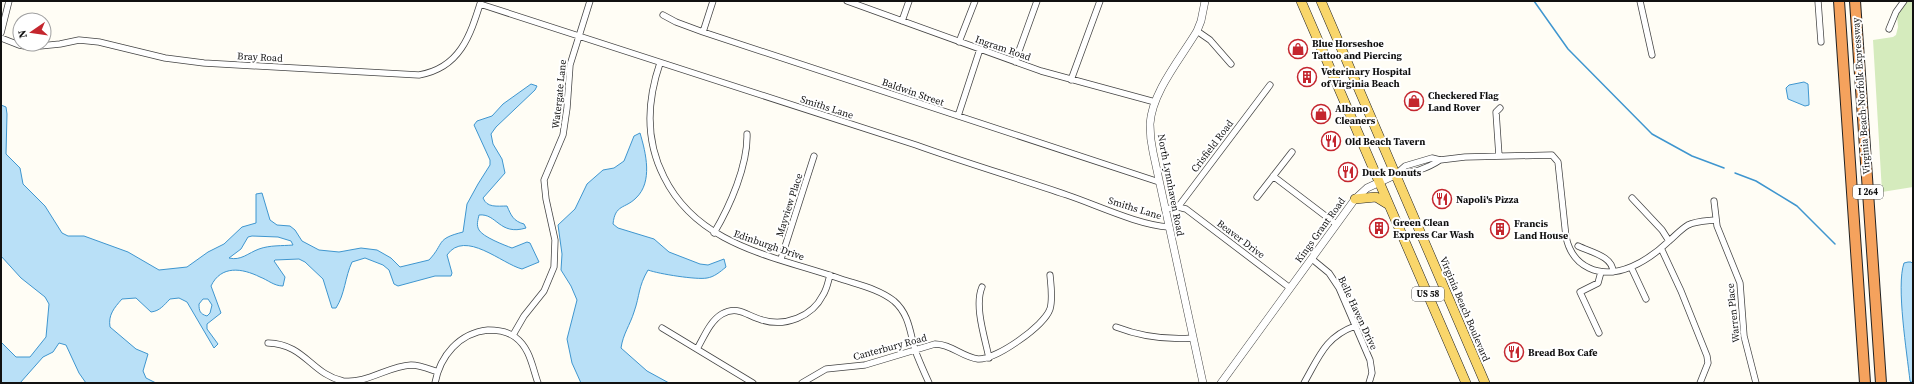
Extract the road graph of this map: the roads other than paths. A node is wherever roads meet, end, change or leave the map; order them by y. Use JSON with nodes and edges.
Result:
{"nodes":[{"id":1,"x":9,"y":1,"type":"edge"},
{"id":2,"x":590,"y":1,"type":"edge"},
{"id":3,"x":713,"y":1,"type":"edge"},
{"id":4,"x":847,"y":1,"type":"edge"},
{"id":5,"x":908,"y":1,"type":"edge"},
{"id":6,"x":975,"y":1,"type":"edge"},
{"id":7,"x":1037,"y":1,"type":"edge"},
{"id":8,"x":1100,"y":1,"type":"edge"},
{"id":9,"x":1205,"y":1,"type":"edge"},
{"id":10,"x":1301,"y":1,"type":"edge"},
{"id":11,"x":1321,"y":1,"type":"edge"},
{"id":12,"x":1640,"y":1,"type":"edge"},
{"id":13,"x":1818,"y":1,"type":"edge"},
{"id":14,"x":1839,"y":1,"type":"edge"},
{"id":15,"x":1855,"y":1,"type":"edge"},
{"id":16,"x":1904,"y":1,"type":"edge"},
{"id":17,"x":480,"y":3,"type":"edge"},
{"id":18,"x":663,"y":15,"type":"dead end"},
{"id":19,"x":902,"y":21,"type":"junction"},
{"id":20,"x":1889,"y":29,"type":"dead end"},
{"id":21,"x":1197,"y":31,"type":"junction"},
{"id":22,"x":703,"y":32,"type":"junction"},
{"id":23,"x":1,"y":33,"type":"edge"},
{"id":24,"x":578,"y":37,"type":"junction"},
{"id":25,"x":1,"y":38,"type":"edge"},
{"id":26,"x":960,"y":42,"type":"junction"},
{"id":27,"x":1821,"y":42,"type":"dead end"},
{"id":28,"x":980,"y":50,"type":"junction"},
{"id":29,"x":1652,"y":55,"type":"dead end"},
{"id":30,"x":660,"y":62,"type":"junction"},
{"id":31,"x":1015,"y":62,"type":"junction"},
{"id":32,"x":1231,"y":64,"type":"dead end"},
{"id":33,"x":1071,"y":80,"type":"junction"},
{"id":34,"x":1270,"y":85,"type":"dead end"},
{"id":35,"x":1155,"y":102,"type":"junction"},
{"id":36,"x":1500,"y":108,"type":"dead end"},
{"id":37,"x":958,"y":116,"type":"junction"},
{"id":38,"x":747,"y":134,"type":"dead end"},
{"id":39,"x":1292,"y":152,"type":"dead end"},
{"id":40,"x":814,"y":156,"type":"dead end"},
{"id":41,"x":1498,"y":156,"type":"junction"},
{"id":42,"x":1440,"y":160,"type":"junction"},
{"id":43,"x":1396,"y":175,"type":"junction"},
{"id":44,"x":1273,"y":176,"type":"junction"},
{"id":45,"x":1159,"y":182,"type":"junction"},
{"id":46,"x":1379,"y":182,"type":"junction"},
{"id":47,"x":1257,"y":197,"type":"dead end"},
{"id":48,"x":1632,"y":198,"type":"dead end"},
{"id":49,"x":1355,"y":199,"type":"junction"},
{"id":50,"x":1714,"y":202,"type":"dead end"},
{"id":51,"x":1390,"y":206,"type":"junction"},
{"id":52,"x":1178,"y":207,"type":"junction"},
{"id":53,"x":1165,"y":209,"type":"junction"},
{"id":54,"x":1715,"y":220,"type":"junction"},
{"id":55,"x":1336,"y":224,"type":"junction"},
{"id":56,"x":1169,"y":227,"type":"junction"},
{"id":57,"x":714,"y":233,"type":"junction"},
{"id":58,"x":1669,"y":241,"type":"junction"},
{"id":59,"x":1578,"y":246,"type":"dead end"},
{"id":60,"x":1661,"y":248,"type":"junction"},
{"id":61,"x":781,"y":259,"type":"junction"},
{"id":62,"x":1312,"y":259,"type":"junction"},
{"id":63,"x":1631,"y":267,"type":"junction"},
{"id":64,"x":1601,"y":272,"type":"junction"},
{"id":65,"x":1613,"y":272,"type":"junction"},
{"id":66,"x":830,"y":275,"type":"junction"},
{"id":67,"x":1050,"y":275,"type":"dead end"},
{"id":68,"x":982,"y":287,"type":"dead end"},
{"id":69,"x":1290,"y":288,"type":"junction"},
{"id":70,"x":1646,"y":299,"type":"dead end"},
{"id":71,"x":1355,"y":326,"type":"junction"},
{"id":72,"x":1116,"y":327,"type":"dead end"},
{"id":73,"x":662,"y":328,"type":"dead end"},
{"id":74,"x":1599,"y":333,"type":"dead end"},
{"id":75,"x":513,"y":335,"type":"junction"},
{"id":76,"x":1193,"y":338,"type":"junction"},
{"id":77,"x":268,"y":343,"type":"dead end"},
{"id":78,"x":697,"y":349,"type":"junction"},
{"id":79,"x":915,"y":349,"type":"junction"},
{"id":80,"x":989,"y":358,"type":"junction"},
{"id":81,"x":438,"y":372,"type":"junction"},
{"id":82,"x":435,"y":383,"type":"edge"},
{"id":83,"x":538,"y":383,"type":"edge"},
{"id":84,"x":753,"y":383,"type":"edge"},
{"id":85,"x":802,"y":383,"type":"edge"},
{"id":86,"x":929,"y":383,"type":"edge"},
{"id":87,"x":1202,"y":383,"type":"edge"},
{"id":88,"x":1221,"y":383,"type":"edge"},
{"id":89,"x":1304,"y":383,"type":"edge"},
{"id":90,"x":1369,"y":383,"type":"edge"},
{"id":91,"x":1466,"y":383,"type":"edge"},
{"id":92,"x":1485,"y":383,"type":"edge"},
{"id":93,"x":1700,"y":383,"type":"edge"},
{"id":94,"x":1756,"y":383,"type":"edge"},
{"id":95,"x":1865,"y":383,"type":"edge"},
{"id":96,"x":1880,"y":383,"type":"edge"}],
"edges":[{"from":1,"to":23,"type":"street"},
{"from":2,"to":24,"type":"street","name":"Watergate Lane"},
{"from":3,"to":22,"type":"street"},
{"from":4,"to":19,"type":"street","name":"Ingram Road"},
{"from":5,"to":19,"type":"street"},
{"from":6,"to":26,"type":"street"},
{"from":7,"to":31,"type":"street"},
{"from":8,"to":33,"type":"street"},
{"from":9,"to":21,"type":"street","name":"North Lynnhaven Road"},
{"from":10,"to":46,"type":"main road","number":"US 58"},
{"from":11,"to":43,"type":"main road","name":"Virginia Beach Boulevard","number":"US 58"},
{"from":12,"to":29,"type":"street"},
{"from":13,"to":27,"type":"street"},
{"from":14,"to":95,"type":"highway","name":"Virginia Beach-Norfolk Expressway","number":"I 264"},
{"from":15,"to":96,"type":"highway","name":"Virginia Beach-Norfolk Expressway","number":"I 264"},
{"from":16,"to":20,"type":"street"},
{"from":17,"to":24,"type":"street","name":"Smiths Lane"},
{"from":17,"to":25,"type":"street","name":"Bray Road"},
{"from":18,"to":22,"type":"street","name":"Baldwin Street"},
{"from":19,"to":26,"type":"street","name":"Ingram Road"},
{"from":21,"to":32,"type":"street"},
{"from":21,"to":35,"type":"street","name":"North Lynnhaven Road"},
{"from":22,"to":37,"type":"street","name":"Baldwin Street"},
{"from":24,"to":30,"type":"street","name":"Smiths Lane"},
{"from":24,"to":75,"type":"street","name":"Watergate Lane"},
{"from":26,"to":28,"type":"street","name":"Ingram Road"},
{"from":28,"to":31,"type":"street","name":"Ingram Road"},
{"from":28,"to":37,"type":"street"},
{"from":30,"to":56,"type":"street","name":"Smiths Lane"},
{"from":30,"to":57,"type":"street","name":"Edinburgh Drive"},
{"from":31,"to":33,"type":"street","name":"Ingram Road"},
{"from":33,"to":35,"type":"street","name":"Ingram Road"},
{"from":34,"to":52,"type":"street","name":"Crisfield Road"},
{"from":35,"to":45,"type":"street","name":"North Lynnhaven Road"},
{"from":36,"to":41,"type":"street"},
{"from":37,"to":45,"type":"street","name":"Baldwin Street"},
{"from":38,"to":57,"type":"street"},
{"from":39,"to":44,"type":"street"},
{"from":40,"to":61,"type":"street","name":"Mayview Place"},
{"from":41,"to":42,"type":"street","name":"Kings Grant Road"},
{"from":41,"to":64,"type":"street","name":"Kings Grant Road"},
{"from":42,"to":43,"type":"street"},
{"from":42,"to":43,"type":"street","name":"Kings Grant Road"},
{"from":43,"to":46,"type":"street","name":"Kings Grant Road"},
{"from":43,"to":92,"type":"main road","name":"Virginia Beach Boulevard","number":"US 58"},
{"from":44,"to":47,"type":"street"},
{"from":44,"to":55,"type":"street"},
{"from":45,"to":53,"type":"street","name":"North Lynnhaven Road"},
{"from":46,"to":49,"type":"street","name":"Kings Grant Road"},
{"from":46,"to":51,"type":"main road","number":"US 58"},
{"from":48,"to":58,"type":"street"},
{"from":49,"to":51,"type":"main road"},
{"from":49,"to":55,"type":"street","name":"Kings Grant Road"},
{"from":50,"to":54,"type":"street","name":"Warren Place"},
{"from":51,"to":91,"type":"main road","number":"US 58"},
{"from":52,"to":53,"type":"street"},
{"from":52,"to":69,"type":"street","name":"Beaver Drive"},
{"from":53,"to":56,"type":"street","name":"North Lynnhaven Road"},
{"from":54,"to":58,"type":"street"},
{"from":54,"to":94,"type":"street","name":"Warren Place"},
{"from":55,"to":62,"type":"street","name":"Kings Grant Road"},
{"from":56,"to":76,"type":"street","name":"North Lynnhaven Road"},
{"from":57,"to":61,"type":"street","name":"Edinburgh Drive"},
{"from":58,"to":60,"type":"street"},
{"from":59,"to":65,"type":"street"},
{"from":60,"to":63,"type":"street"},
{"from":60,"to":93,"type":"street"},
{"from":61,"to":66,"type":"street","name":"Edinburgh Drive"},
{"from":62,"to":69,"type":"street","name":"Kings Grant Road"},
{"from":62,"to":71,"type":"street","name":"Belle Haven Drive"},
{"from":63,"to":65,"type":"street"},
{"from":63,"to":70,"type":"street"},
{"from":64,"to":65,"type":"street"},
{"from":64,"to":74,"type":"street"},
{"from":66,"to":78,"type":"street"},
{"from":66,"to":79,"type":"street","name":"Edinburgh Drive"},
{"from":67,"to":80,"type":"street","name":"Canterbury Road"},
{"from":68,"to":80,"type":"street"},
{"from":69,"to":88,"type":"street","name":"Kings Grant Road"},
{"from":71,"to":89,"type":"street"},
{"from":71,"to":90,"type":"street","name":"Belle Haven Drive"},
{"from":72,"to":76,"type":"street"},
{"from":73,"to":78,"type":"street"},
{"from":75,"to":81,"type":"street"},
{"from":75,"to":83,"type":"street"},
{"from":76,"to":87,"type":"street","name":"North Lynnhaven Road"},
{"from":77,"to":81,"type":"street"},
{"from":78,"to":84,"type":"street"},
{"from":79,"to":80,"type":"street","name":"Canterbury Road"},
{"from":79,"to":85,"type":"street","name":"Canterbury Road"},
{"from":79,"to":86,"type":"street","name":"Edinburgh Drive"},
{"from":81,"to":82,"type":"street"}]}
